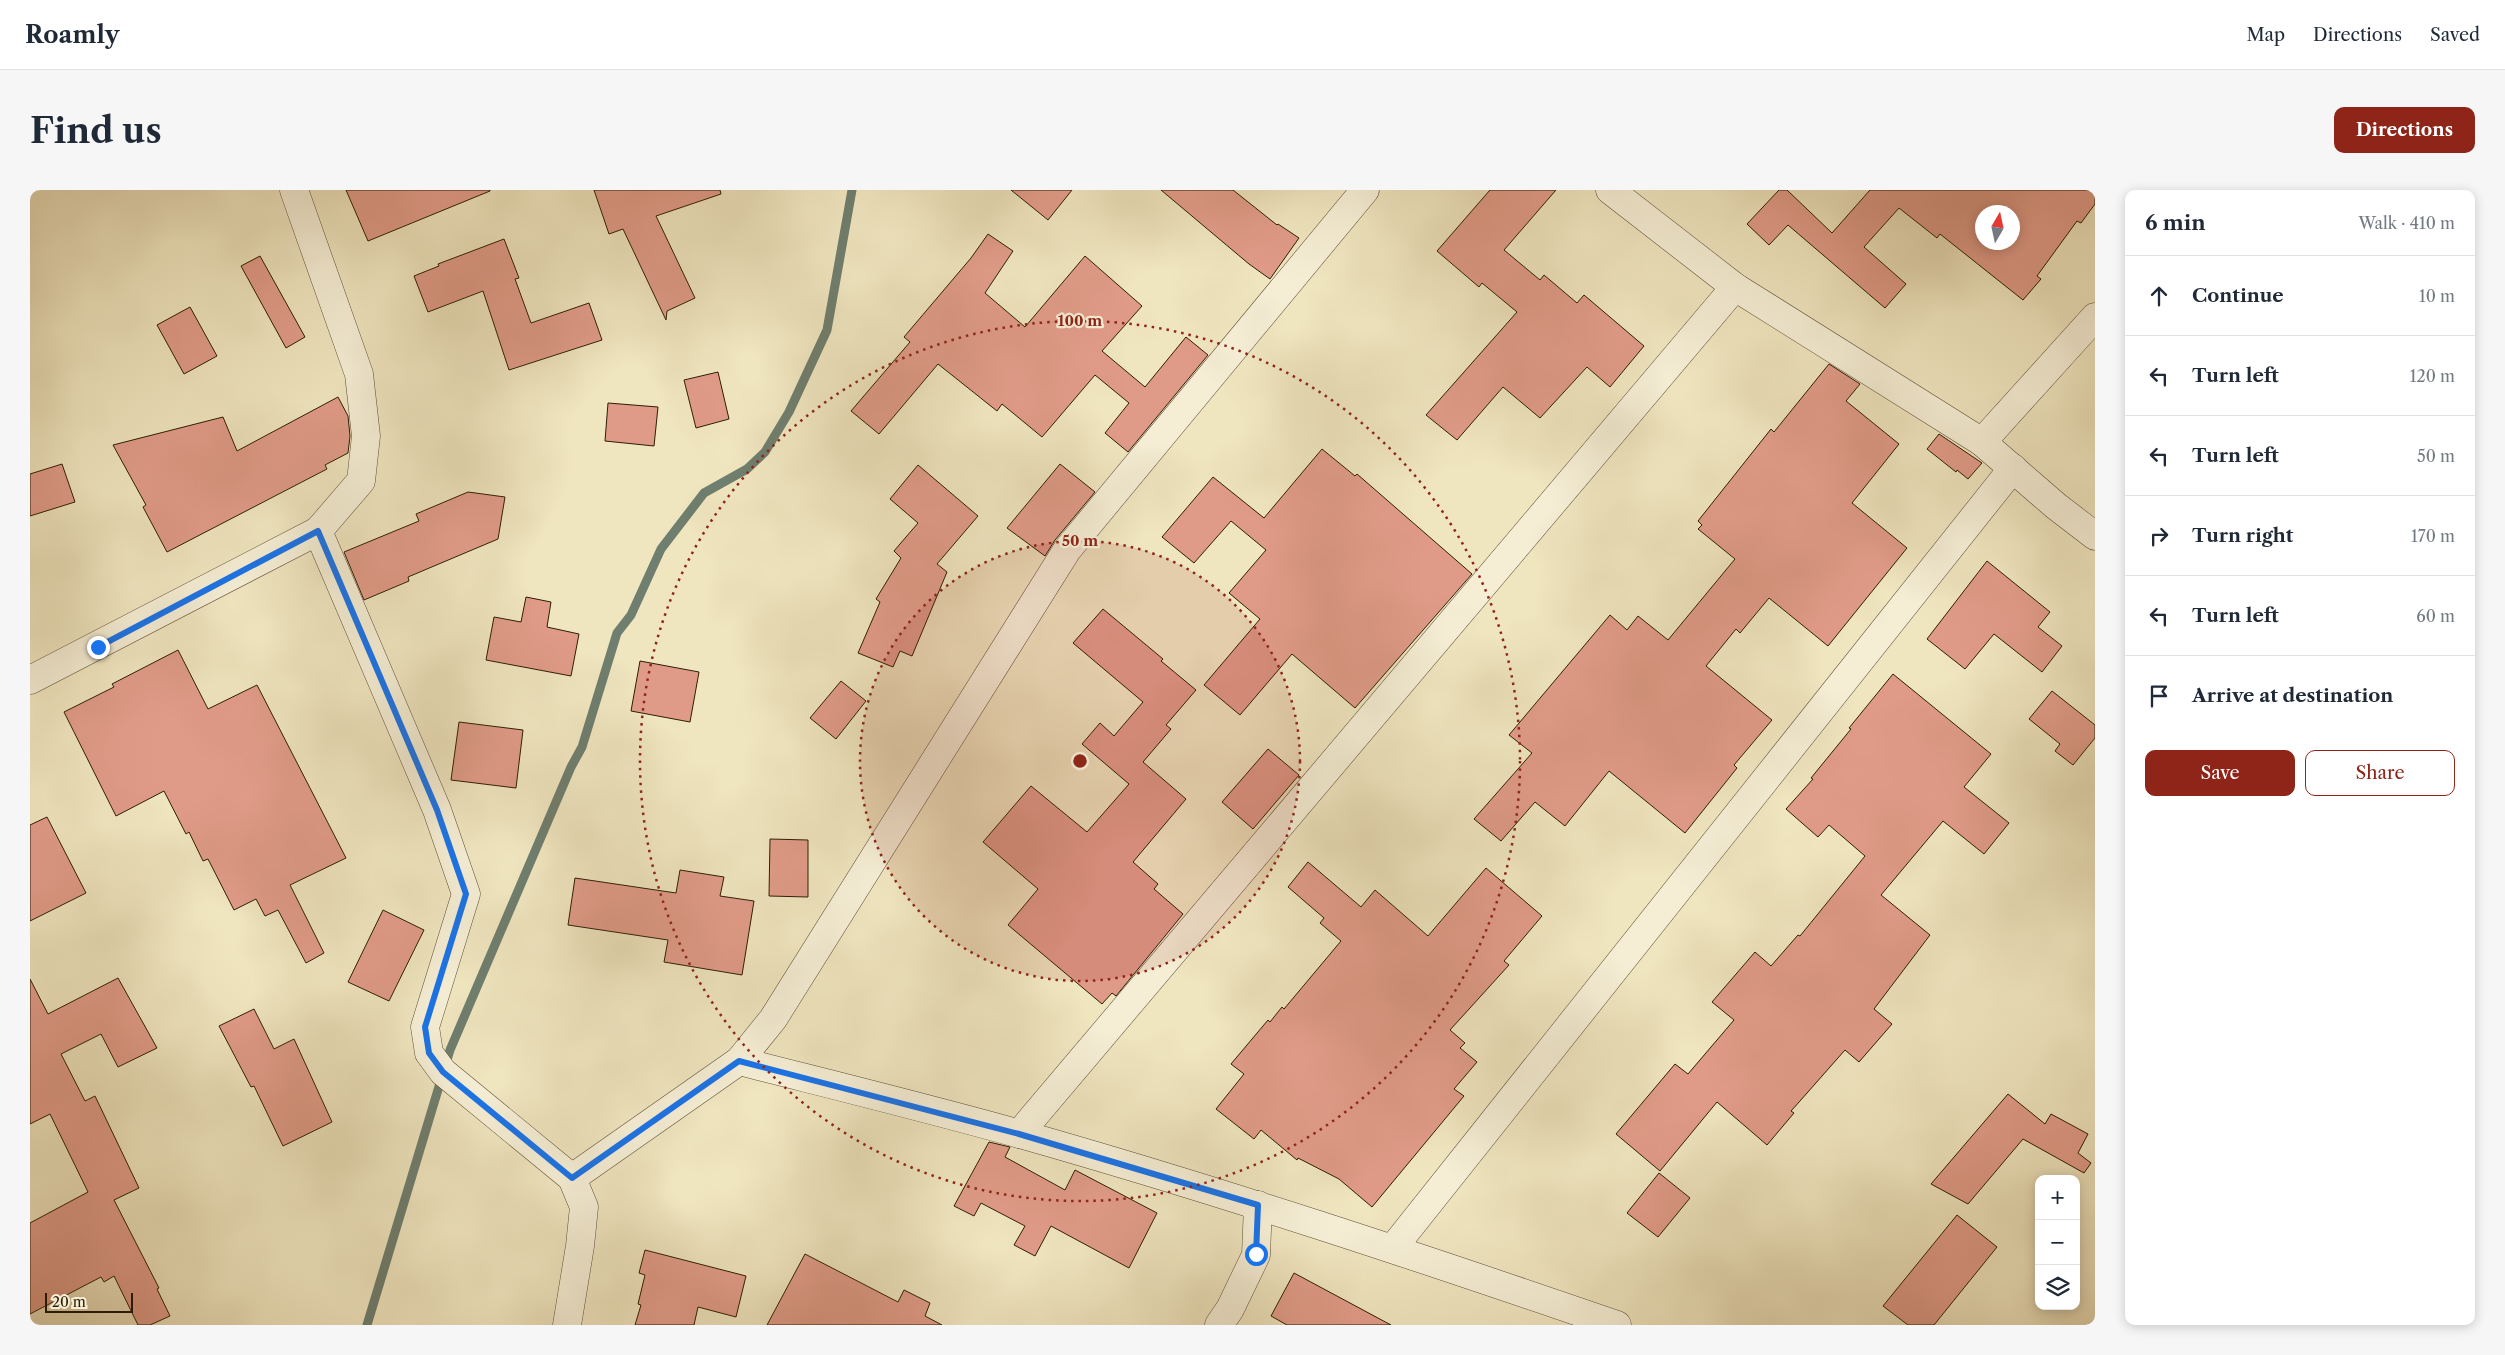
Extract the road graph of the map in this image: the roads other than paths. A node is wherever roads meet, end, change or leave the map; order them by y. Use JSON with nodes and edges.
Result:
{"nodes":[{"id":1,"x":294,"y":190,"type":"edge"},
{"id":2,"x":1364,"y":190,"type":"edge"},
{"id":3,"x":1610,"y":190,"type":"edge"},
{"id":4,"x":1735,"y":287,"type":"junction"},
{"id":5,"x":2095,"y":317,"type":"edge"},
{"id":6,"x":1982,"y":442,"type":"junction"},
{"id":7,"x":2012,"y":468,"type":"junction"},
{"id":8,"x":318,"y":531,"type":"junction"},
{"id":9,"x":2095,"y":536,"type":"edge"},
{"id":10,"x":30,"y":680,"type":"edge"},
{"id":11,"x":739,"y":1061,"type":"junction"},
{"id":12,"x":1019,"y":1134,"type":"junction"},
{"id":13,"x":572,"y":1178,"type":"junction"},
{"id":14,"x":1258,"y":1205,"type":"junction"},
{"id":15,"x":1394,"y":1248,"type":"junction"},
{"id":16,"x":567,"y":1325,"type":"edge"},
{"id":17,"x":1219,"y":1325,"type":"edge"},
{"id":18,"x":1617,"y":1325,"type":"edge"}],
"edges":[{"from":1,"to":8,"type":"street"},
{"from":2,"to":11,"type":"street"},
{"from":3,"to":4,"type":"street"},
{"from":4,"to":6,"type":"street"},
{"from":4,"to":12,"type":"street"},
{"from":5,"to":6,"type":"street"},
{"from":6,"to":7,"type":"street"},
{"from":7,"to":9,"type":"street"},
{"from":7,"to":15,"type":"street"},
{"from":8,"to":10,"type":"street"},
{"from":8,"to":13,"type":"street"},
{"from":11,"to":12,"type":"street"},
{"from":11,"to":13,"type":"street"},
{"from":12,"to":14,"type":"street"},
{"from":13,"to":16,"type":"street"},
{"from":14,"to":15,"type":"street"},
{"from":14,"to":17,"type":"street"},
{"from":15,"to":18,"type":"street"}]}
